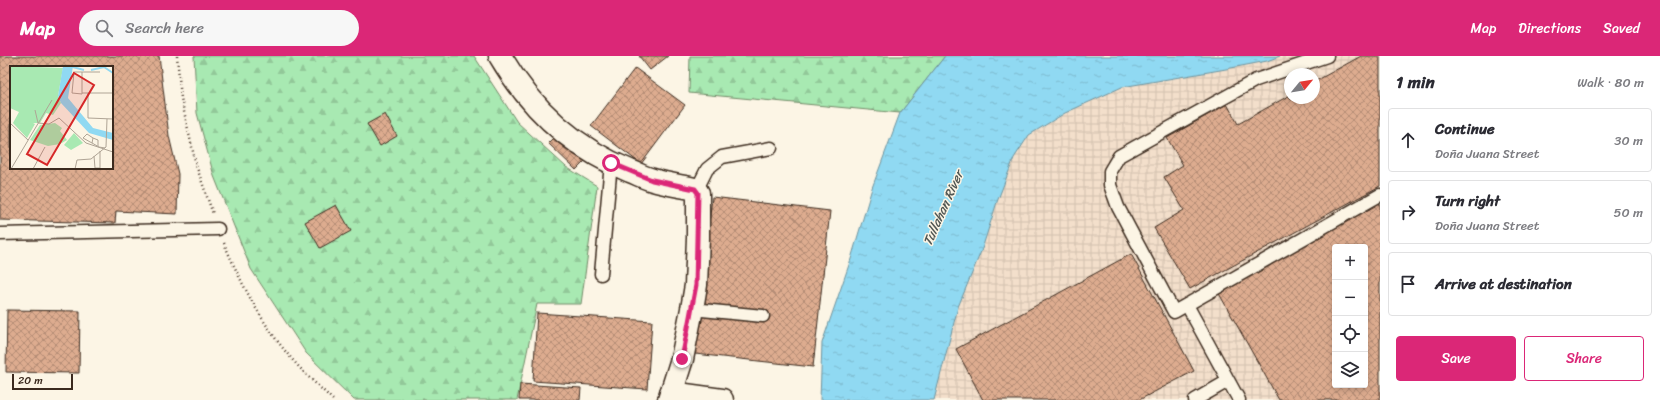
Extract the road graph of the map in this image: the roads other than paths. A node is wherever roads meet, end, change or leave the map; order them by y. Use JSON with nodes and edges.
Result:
{"nodes":[{"id":1,"x":500,"y":56,"type":"edge"},
{"id":2,"x":1327,"y":56,"type":"edge"},
{"id":3,"x":771,"y":148,"type":"dead end"},
{"id":4,"x":611,"y":163,"type":"junction"},
{"id":5,"x":696,"y":190,"type":"junction"},
{"id":6,"x":1380,"y":195,"type":"edge"},
{"id":7,"x":218,"y":229,"type":"road end"},
{"id":8,"x":0,"y":234,"type":"edge"},
{"id":9,"x":601,"y":274,"type":"dead end"},
{"id":10,"x":1187,"y":305,"type":"junction"},
{"id":11,"x":692,"y":309,"type":"junction"},
{"id":12,"x":763,"y":316,"type":"dead end"},
{"id":13,"x":1228,"y":381,"type":"junction"},
{"id":14,"x":670,"y":396,"type":"edge"},
{"id":15,"x":722,"y":400,"type":"edge"},
{"id":16,"x":1195,"y":400,"type":"edge"},
{"id":17,"x":1238,"y":400,"type":"edge"}],
"edges":[{"from":1,"to":4,"type":"street"},
{"from":2,"to":10,"type":"lane"},
{"from":3,"to":5,"type":"lane"},
{"from":4,"to":5,"type":"street"},
{"from":4,"to":9,"type":"lane"},
{"from":5,"to":11,"type":"street"},
{"from":6,"to":10,"type":"lane"},
{"from":7,"to":8,"type":"lane"},
{"from":10,"to":13,"type":"lane"},
{"from":11,"to":12,"type":"lane"},
{"from":11,"to":14,"type":"street"},
{"from":13,"to":16,"type":"lane"},
{"from":13,"to":17,"type":"lane"},
{"from":14,"to":15,"type":"street"}]}
